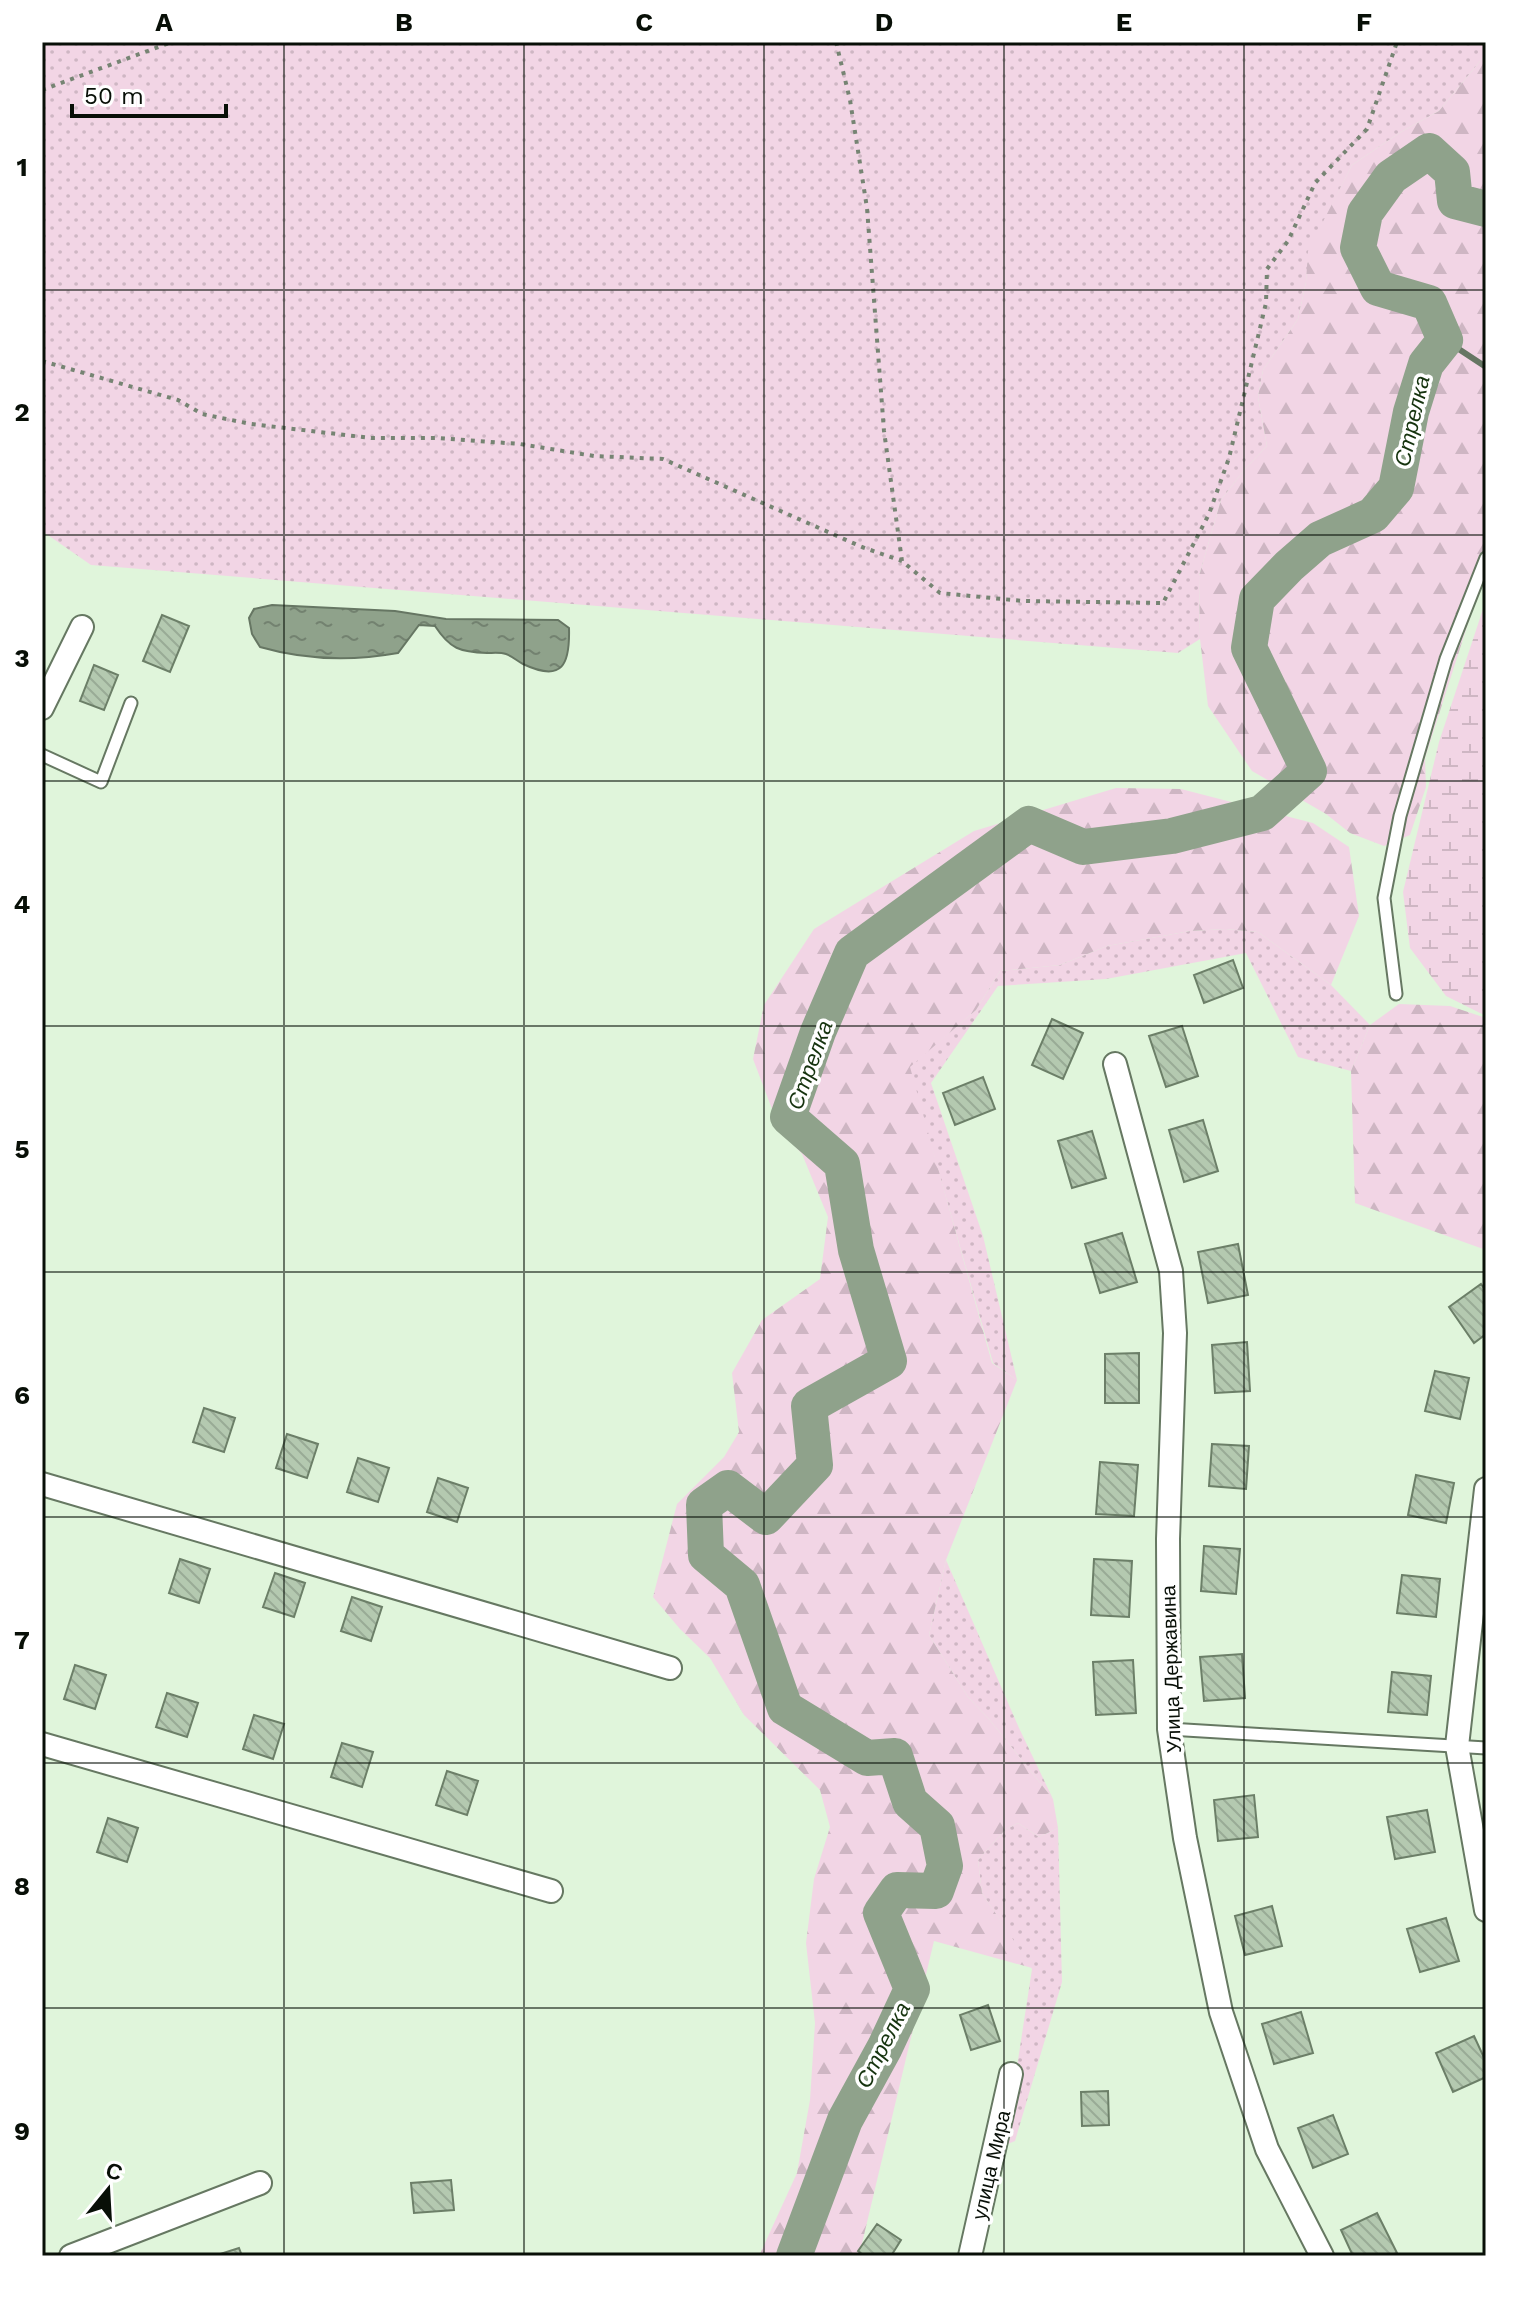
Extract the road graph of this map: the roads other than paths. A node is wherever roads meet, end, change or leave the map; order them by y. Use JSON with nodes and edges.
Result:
{"nodes":[{"id":1,"x":1486,"y":558,"type":"edge"},
{"id":2,"x":82,"y":627,"type":"dead end"},
{"id":3,"x":131,"y":703,"type":"dead end"},
{"id":4,"x":42,"y":708,"type":"edge"},
{"id":5,"x":42,"y":755,"type":"edge"},
{"id":6,"x":1396,"y":994,"type":"dead end"},
{"id":7,"x":1115,"y":1064,"type":"dead end"},
{"id":8,"x":42,"y":1484,"type":"edge"},
{"id":9,"x":1486,"y":1489,"type":"edge"},
{"id":10,"x":670,"y":1668,"type":"dead end"},
{"id":11,"x":1169,"y":1729,"type":"junction"},
{"id":12,"x":42,"y":1744,"type":"edge"},
{"id":13,"x":1457,"y":1746,"type":"junction"},
{"id":14,"x":1486,"y":1748,"type":"edge"},
{"id":15,"x":551,"y":1891,"type":"dead end"},
{"id":16,"x":1486,"y":1910,"type":"edge"},
{"id":17,"x":1011,"y":2074,"type":"dead end"},
{"id":18,"x":260,"y":2183,"type":"dead end"},
{"id":19,"x":81,"y":2254,"type":"edge"},
{"id":20,"x":970,"y":2256,"type":"edge"},
{"id":21,"x":1322,"y":2256,"type":"edge"}],
"edges":[{"from":1,"to":6,"type":"lane"},
{"from":2,"to":4,"type":"street"},
{"from":3,"to":5,"type":"lane"},
{"from":7,"to":11,"type":"street","name":"Улица Державина"},
{"from":8,"to":10,"type":"street"},
{"from":9,"to":13,"type":"street"},
{"from":11,"to":13,"type":"lane"},
{"from":11,"to":21,"type":"street","name":"Улица Державина"},
{"from":12,"to":15,"type":"street"},
{"from":13,"to":14,"type":"lane"},
{"from":13,"to":16,"type":"street"},
{"from":17,"to":20,"type":"street","name":"улица Мира"},
{"from":18,"to":19,"type":"street"}]}
